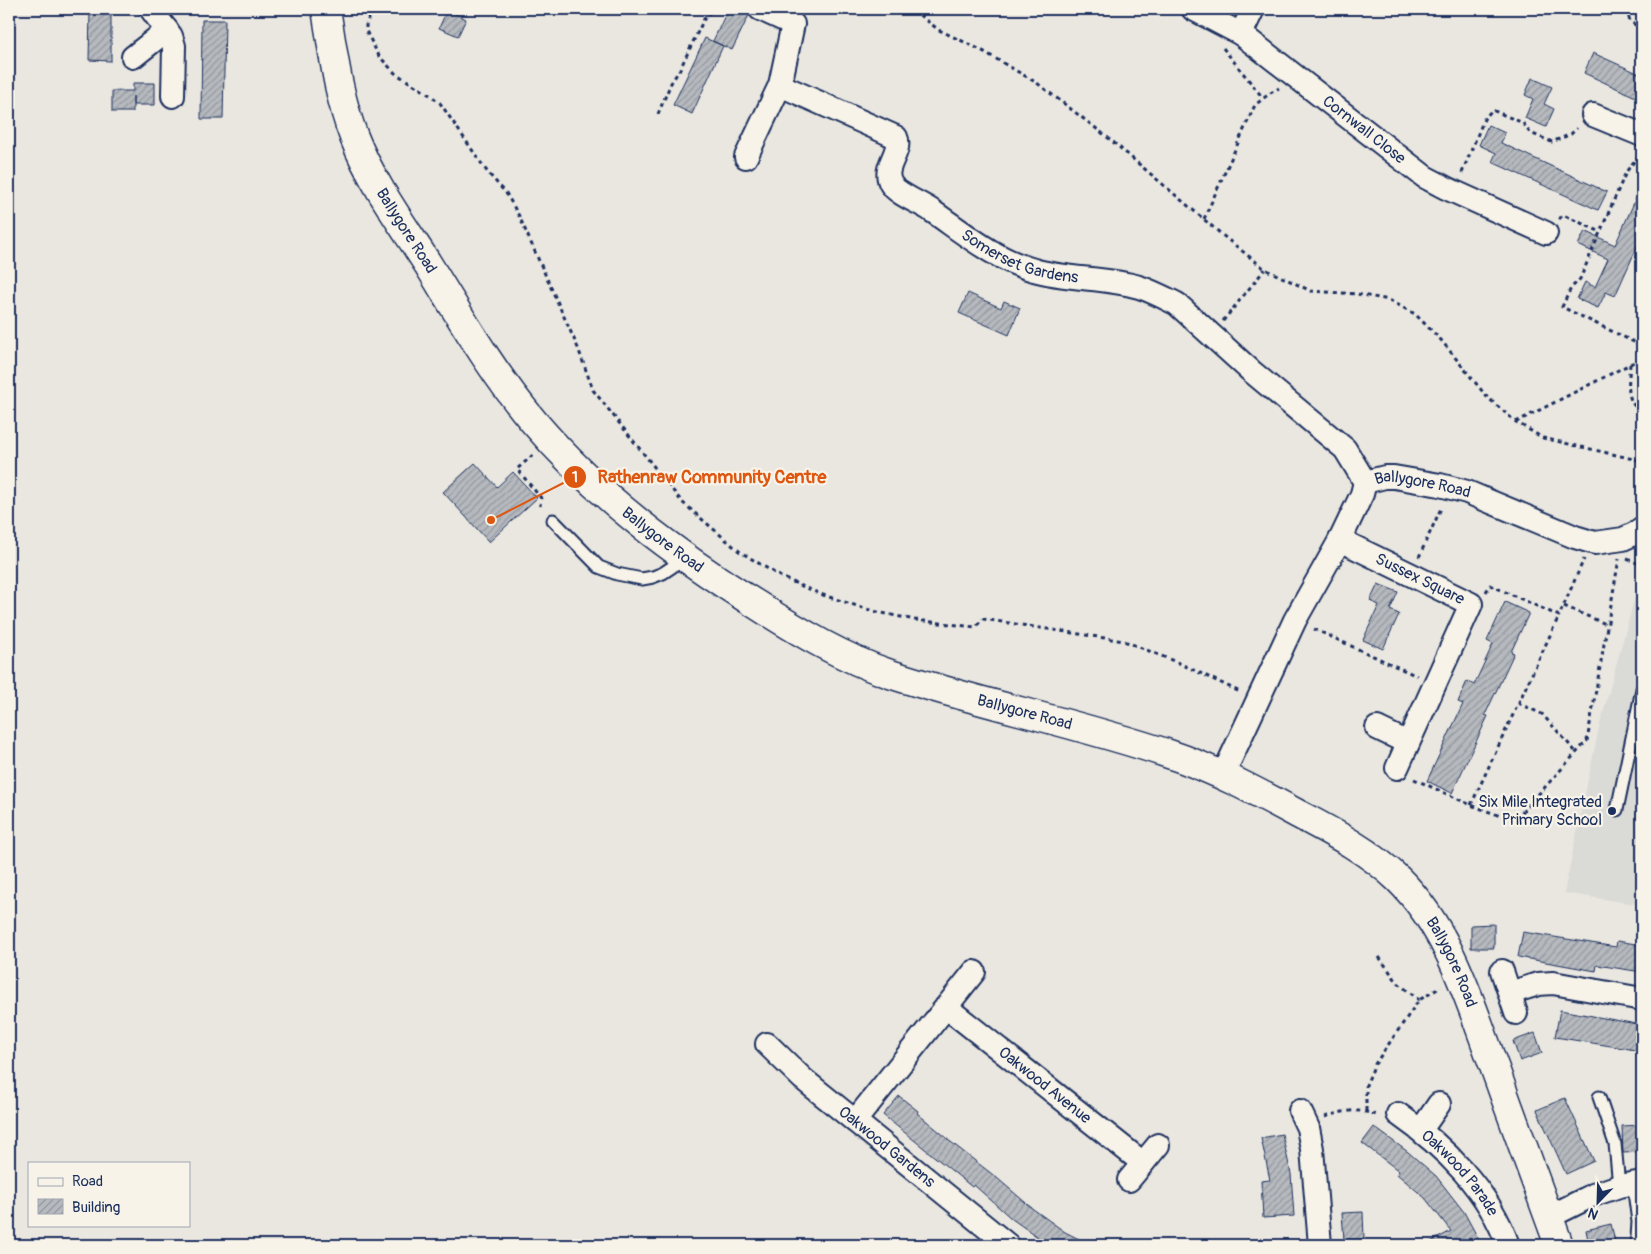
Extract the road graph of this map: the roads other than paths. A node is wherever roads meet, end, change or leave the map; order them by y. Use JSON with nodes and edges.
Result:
{"nodes":[{"id":1,"x":150,"y":9,"type":"edge"},
{"id":2,"x":326,"y":9,"type":"edge"},
{"id":3,"x":760,"y":9,"type":"edge"},
{"id":4,"x":1193,"y":9,"type":"edge"},
{"id":5,"x":1253,"y":9,"type":"edge"},
{"id":6,"x":168,"y":30,"type":"junction"},
{"id":7,"x":1242,"y":34,"type":"junction"},
{"id":8,"x":133,"y":57,"type":"dead end"},
{"id":9,"x":780,"y":86,"type":"junction"},
{"id":10,"x":173,"y":96,"type":"dead end"},
{"id":11,"x":1593,"y":115,"type":"road end"},
{"id":12,"x":1642,"y":135,"type":"edge"},
{"id":13,"x":746,"y":157,"type":"dead end"},
{"id":14,"x":1546,"y":233,"type":"road end"},
{"id":15,"x":1365,"y":482,"type":"junction"},
{"id":16,"x":553,"y":520,"type":"dead end"},
{"id":17,"x":1642,"y":528,"type":"edge"},
{"id":18,"x":1340,"y":540,"type":"junction"},
{"id":19,"x":681,"y":556,"type":"junction"},
{"id":20,"x":1642,"y":689,"type":"edge"},
{"id":21,"x":1377,"y":728,"type":"dead end"},
{"id":22,"x":1408,"y":743,"type":"junction"},
{"id":23,"x":1397,"y":768,"type":"road end"},
{"id":24,"x":1223,"y":775,"type":"junction"},
{"id":25,"x":1617,"y":810,"type":"dead end"},
{"id":26,"x":1502,"y":971,"type":"dead end"},
{"id":27,"x":974,"y":972,"type":"dead end"},
{"id":28,"x":1642,"y":999,"type":"edge"},
{"id":29,"x":946,"y":1007,"type":"junction"},
{"id":30,"x":766,"y":1044,"type":"dead end"},
{"id":31,"x":1599,"y":1098,"type":"dead end"},
{"id":32,"x":1439,"y":1104,"type":"dead end"},
{"id":33,"x":1398,"y":1114,"type":"road end"},
{"id":34,"x":1304,"y":1120,"type":"road end"},
{"id":35,"x":856,"y":1121,"type":"junction"},
{"id":36,"x":1421,"y":1130,"type":"junction"},
{"id":37,"x":1158,"y":1145,"type":"dead end"},
{"id":38,"x":1143,"y":1163,"type":"junction"},
{"id":39,"x":1129,"y":1180,"type":"dead end"},
{"id":40,"x":1632,"y":1184,"type":"edge"},
{"id":41,"x":1549,"y":1217,"type":"junction"},
{"id":42,"x":1637,"y":1238,"type":"dead end"},
{"id":43,"x":1008,"y":1245,"type":"edge"},
{"id":44,"x":1320,"y":1245,"type":"edge"},
{"id":45,"x":1508,"y":1245,"type":"edge"},
{"id":46,"x":1559,"y":1245,"type":"edge"}],
"edges":[{"from":1,"to":6,"type":"street"},
{"from":2,"to":19,"type":"street","name":"Ballygore Road"},
{"from":3,"to":9,"type":"street"},
{"from":4,"to":7,"type":"street","name":"Cornwall Close"},
{"from":5,"to":7,"type":"street"},
{"from":6,"to":8,"type":"street"},
{"from":6,"to":10,"type":"street"},
{"from":7,"to":14,"type":"street","name":"Cornwall Close"},
{"from":9,"to":13,"type":"street"},
{"from":9,"to":15,"type":"street","name":"Somerset Gardens"},
{"from":11,"to":12,"type":"street"},
{"from":15,"to":17,"type":"street","name":"Ballygore Road"},
{"from":15,"to":18,"type":"street","name":"Ballygore Road"},
{"from":16,"to":19,"type":"lane"},
{"from":18,"to":22,"type":"street","name":"Sussex Square"},
{"from":18,"to":24,"type":"street","name":"Ballygore Road"},
{"from":19,"to":24,"type":"street","name":"Ballygore Road"},
{"from":20,"to":25,"type":"lane"},
{"from":21,"to":22,"type":"street"},
{"from":22,"to":23,"type":"street","name":"Sussex Square"},
{"from":24,"to":41,"type":"street","name":"Ballygore Road"},
{"from":26,"to":28,"type":"street"},
{"from":27,"to":29,"type":"street"},
{"from":29,"to":35,"type":"street"},
{"from":29,"to":38,"type":"street","name":"Oakwood Avenue"},
{"from":30,"to":35,"type":"street","name":"Oakwood Gardens"},
{"from":31,"to":40,"type":"lane"},
{"from":32,"to":36,"type":"street"},
{"from":33,"to":36,"type":"street","name":"Oakwood Parade"},
{"from":34,"to":44,"type":"street"},
{"from":35,"to":43,"type":"street","name":"Oakwood Gardens"},
{"from":36,"to":45,"type":"street","name":"Oakwood Parade"},
{"from":37,"to":38,"type":"street"},
{"from":38,"to":39,"type":"street"},
{"from":40,"to":41,"type":"street"},
{"from":40,"to":42,"type":"lane"},
{"from":41,"to":46,"type":"street","name":"Ballygore Road"}]}
